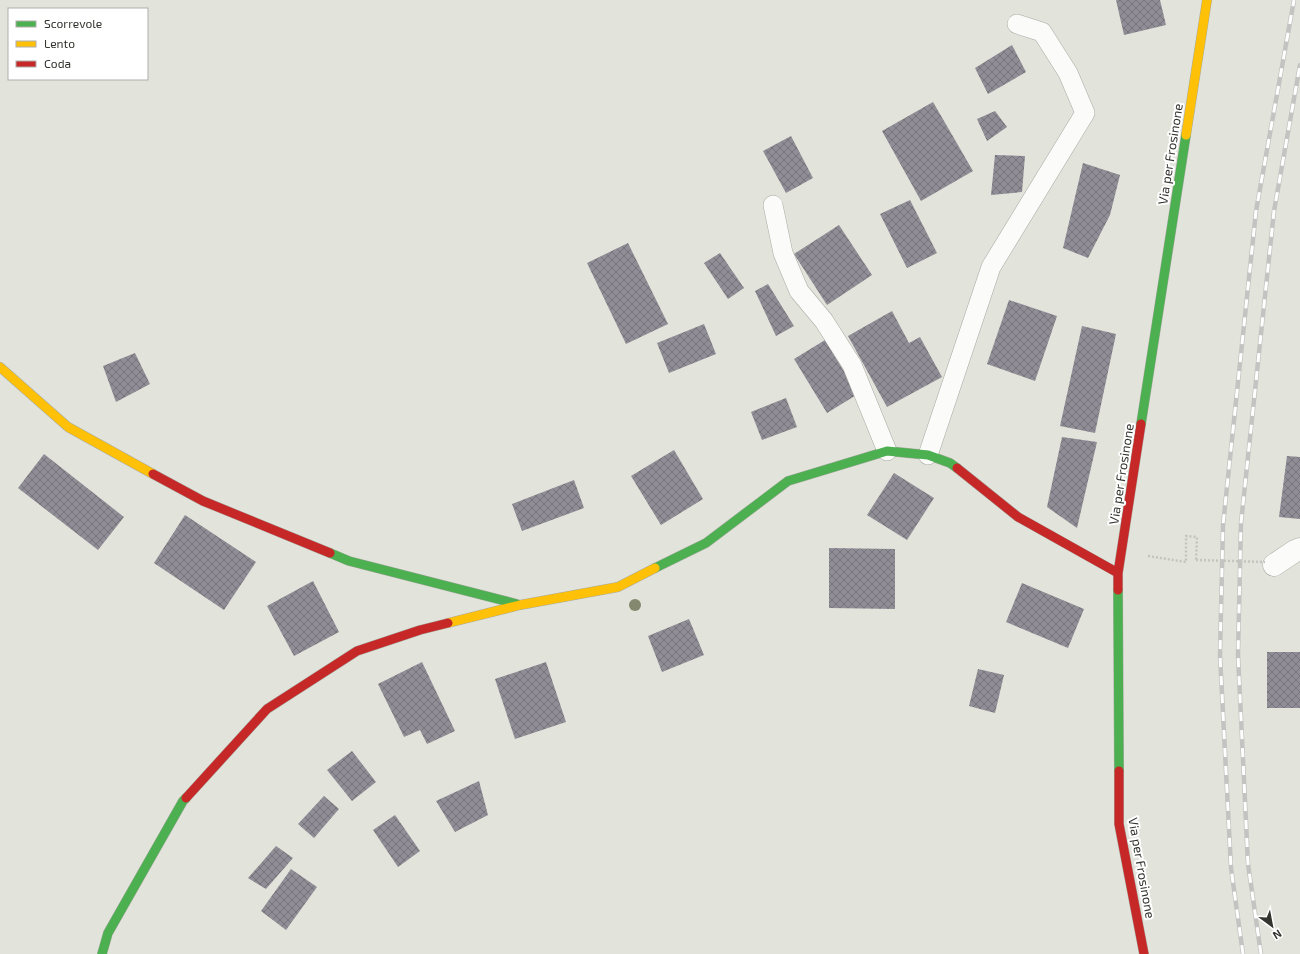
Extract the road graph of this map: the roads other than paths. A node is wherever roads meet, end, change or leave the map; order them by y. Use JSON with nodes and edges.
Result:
{"nodes":[{"id":1,"x":1207,"y":0,"type":"edge"},
{"id":2,"x":1017,"y":24,"type":"dead end"},
{"id":3,"x":773,"y":205,"type":"dead end"},
{"id":4,"x":0,"y":367,"type":"edge"},
{"id":5,"x":887,"y":451,"type":"junction"},
{"id":6,"x":928,"y":455,"type":"junction"},
{"id":7,"x":1300,"y":549,"type":"edge"},
{"id":8,"x":1269,"y":563,"type":"road end"},
{"id":9,"x":1118,"y":573,"type":"junction"},
{"id":10,"x":520,"y":605,"type":"junction"},
{"id":11,"x":102,"y":954,"type":"edge"},
{"id":12,"x":1144,"y":954,"type":"edge"}],
"edges":[{"from":1,"to":9,"type":"street","name":"Via per Frosinone"},
{"from":2,"to":6,"type":"lane"},
{"from":3,"to":5,"type":"lane"},
{"from":4,"to":10,"type":"street"},
{"from":5,"to":6,"type":"street"},
{"from":5,"to":10,"type":"street"},
{"from":6,"to":9,"type":"street"},
{"from":7,"to":8,"type":"street"},
{"from":9,"to":12,"type":"street","name":"Via per Frosinone"},
{"from":10,"to":11,"type":"street"}]}
